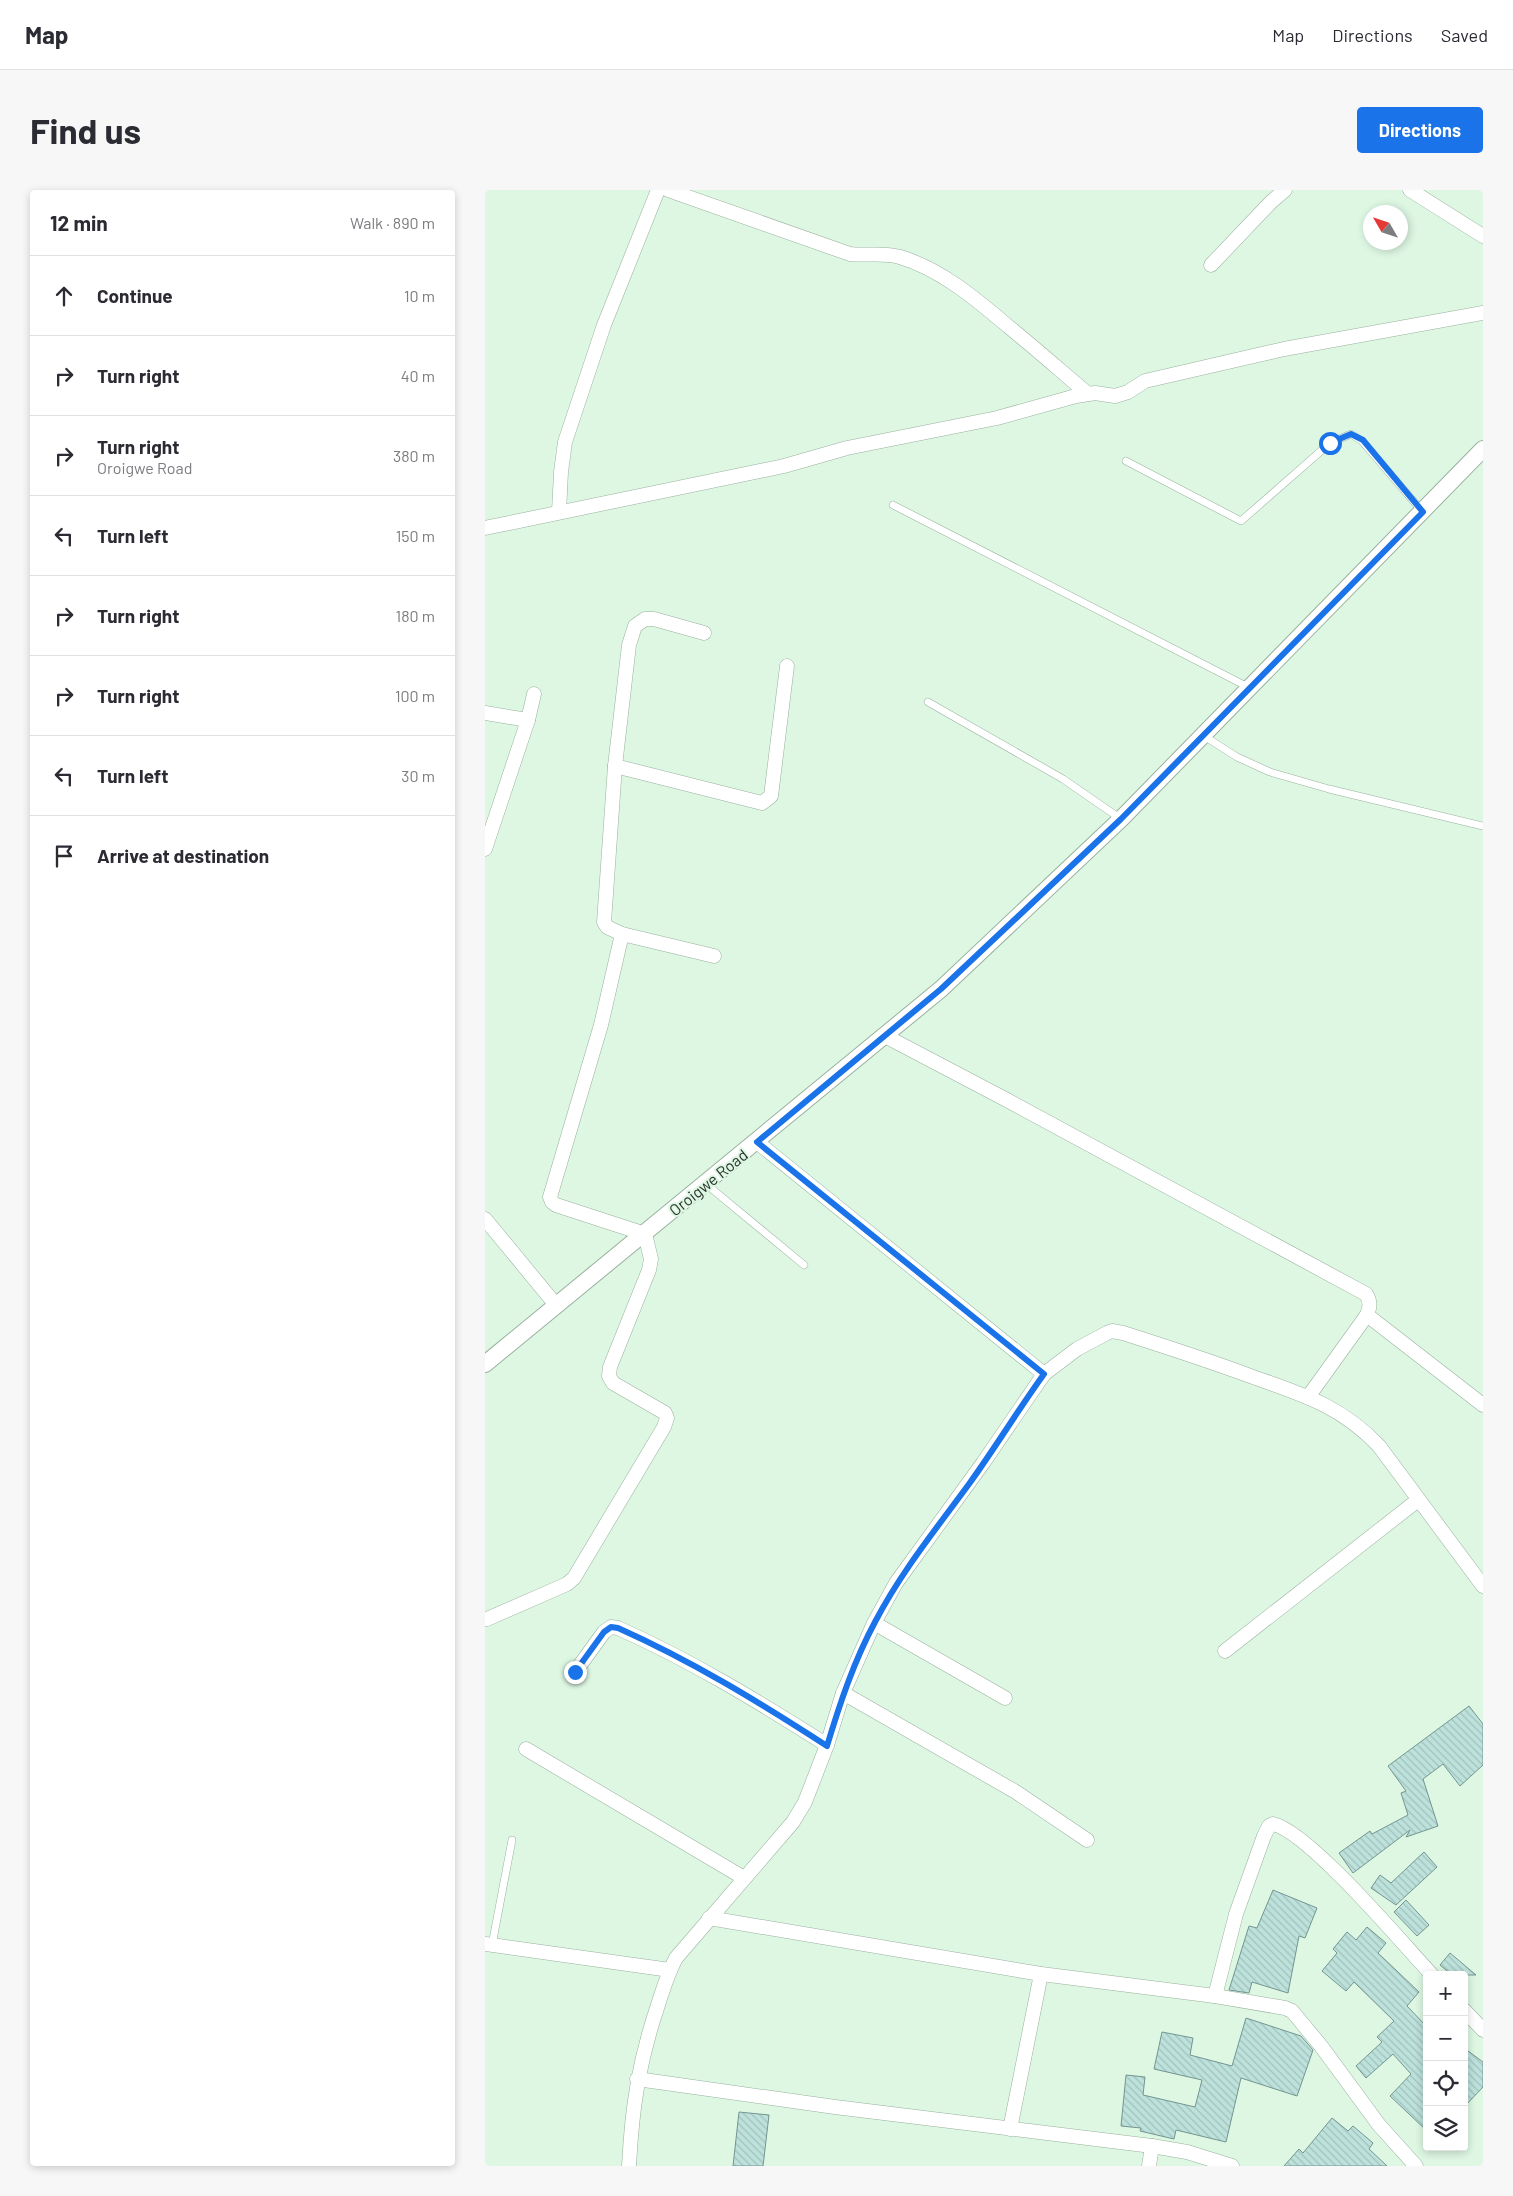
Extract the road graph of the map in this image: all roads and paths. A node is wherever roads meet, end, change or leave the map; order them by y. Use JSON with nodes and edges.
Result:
{"nodes":[{"id":1,"x":658,"y":190,"type":"edge"},
{"id":2,"x":668,"y":190,"type":"edge"},
{"id":3,"x":1285,"y":190,"type":"edge"},
{"id":4,"x":1410,"y":190,"type":"edge"},
{"id":5,"x":1483,"y":236,"type":"edge"},
{"id":6,"x":1211,"y":265,"type":"dead end"},
{"id":7,"x":1483,"y":313,"type":"edge"},
{"id":8,"x":1089,"y":394,"type":"junction"},
{"id":9,"x":1483,"y":449,"type":"edge"},
{"id":10,"x":1126,"y":461,"type":"dead end"},
{"id":11,"x":893,"y":505,"type":"dead end"},
{"id":12,"x":559,"y":512,"type":"junction"},
{"id":13,"x":1423,"y":512,"type":"junction"},
{"id":14,"x":485,"y":528,"type":"edge"},
{"id":15,"x":704,"y":632,"type":"dead end"},
{"id":16,"x":787,"y":666,"type":"dead end"},
{"id":17,"x":1251,"y":688,"type":"junction"},
{"id":18,"x":534,"y":694,"type":"dead end"},
{"id":19,"x":928,"y":702,"type":"dead end"},
{"id":20,"x":485,"y":713,"type":"edge"},
{"id":21,"x":528,"y":720,"type":"junction"},
{"id":22,"x":1203,"y":736,"type":"junction"},
{"id":23,"x":615,"y":766,"type":"junction"},
{"id":24,"x":1121,"y":819,"type":"junction"},
{"id":25,"x":1483,"y":826,"type":"edge"},
{"id":26,"x":485,"y":849,"type":"edge"},
{"id":27,"x":622,"y":934,"type":"junction"},
{"id":28,"x":714,"y":956,"type":"dead end"},
{"id":29,"x":885,"y":1036,"type":"junction"},
{"id":30,"x":757,"y":1142,"type":"junction"},
{"id":31,"x":706,"y":1183,"type":"junction"},
{"id":32,"x":485,"y":1220,"type":"edge"},
{"id":33,"x":645,"y":1234,"type":"junction"},
{"id":34,"x":803,"y":1265,"type":"dead end"},
{"id":35,"x":556,"y":1305,"type":"junction"},
{"id":36,"x":1367,"y":1315,"type":"junction"},
{"id":37,"x":485,"y":1364,"type":"edge"},
{"id":38,"x":1044,"y":1374,"type":"junction"},
{"id":39,"x":1308,"y":1397,"type":"junction"},
{"id":40,"x":1483,"y":1405,"type":"edge"},
{"id":41,"x":1418,"y":1500,"type":"junction"},
{"id":42,"x":1483,"y":1586,"type":"edge"},
{"id":43,"x":487,"y":1619,"type":"dead end"},
{"id":44,"x":874,"y":1623,"type":"junction"},
{"id":45,"x":1225,"y":1651,"type":"dead end"},
{"id":46,"x":575,"y":1672,"type":"dead end"},
{"id":47,"x":843,"y":1693,"type":"junction"},
{"id":48,"x":1005,"y":1698,"type":"dead end"},
{"id":49,"x":827,"y":1746,"type":"junction"},
{"id":50,"x":527,"y":1748,"type":"dead end"},
{"id":51,"x":512,"y":1840,"type":"dead end"},
{"id":52,"x":1087,"y":1840,"type":"dead end"},
{"id":53,"x":744,"y":1878,"type":"junction"},
{"id":54,"x":709,"y":1918,"type":"junction"},
{"id":55,"x":487,"y":1946,"type":"edge"},
{"id":56,"x":670,"y":1970,"type":"junction"},
{"id":57,"x":1428,"y":1971,"type":"edge"},
{"id":58,"x":1041,"y":1974,"type":"junction"},
{"id":59,"x":1215,"y":1996,"type":"junction"},
{"id":60,"x":1468,"y":2014,"type":"edge"},
{"id":61,"x":1483,"y":2030,"type":"edge"},
{"id":62,"x":637,"y":2079,"type":"junction"},
{"id":63,"x":1009,"y":2129,"type":"junction"},
{"id":64,"x":1151,"y":2146,"type":"junction"},
{"id":65,"x":629,"y":2166,"type":"edge"},
{"id":66,"x":1149,"y":2166,"type":"edge"},
{"id":67,"x":1232,"y":2166,"type":"edge"},
{"id":68,"x":1417,"y":2166,"type":"edge"}],
"edges":[{"from":1,"to":12,"type":"street"},
{"from":2,"to":8,"type":"street"},
{"from":3,"to":6,"type":"street"},
{"from":4,"to":5,"type":"street"},
{"from":7,"to":8,"type":"street"},
{"from":8,"to":12,"type":"street"},
{"from":9,"to":13,"type":"street","name":"Oroigwe Road"},
{"from":10,"to":13,"type":"lane"},
{"from":11,"to":17,"type":"lane"},
{"from":12,"to":14,"type":"street"},
{"from":13,"to":17,"type":"street","name":"Oroigwe Road"},
{"from":15,"to":23,"type":"street"},
{"from":16,"to":23,"type":"street"},
{"from":17,"to":22,"type":"street","name":"Oroigwe Road"},
{"from":18,"to":21,"type":"street"},
{"from":19,"to":24,"type":"lane"},
{"from":20,"to":21,"type":"street"},
{"from":21,"to":26,"type":"street"},
{"from":22,"to":24,"type":"street","name":"Oroigwe Road"},
{"from":22,"to":25,"type":"lane"},
{"from":23,"to":27,"type":"street"},
{"from":24,"to":29,"type":"street","name":"Oroigwe Road"},
{"from":27,"to":28,"type":"street"},
{"from":27,"to":33,"type":"street"},
{"from":29,"to":30,"type":"street","name":"Oroigwe Road"},
{"from":29,"to":36,"type":"street"},
{"from":30,"to":31,"type":"street","name":"Oroigwe Road"},
{"from":30,"to":38,"type":"street"},
{"from":31,"to":33,"type":"street","name":"Oroigwe Road"},
{"from":31,"to":34,"type":"lane"},
{"from":32,"to":35,"type":"street"},
{"from":33,"to":35,"type":"street","name":"Oroigwe Road"},
{"from":33,"to":43,"type":"street"},
{"from":35,"to":37,"type":"street","name":"Oroigwe Road"},
{"from":36,"to":39,"type":"street"},
{"from":36,"to":40,"type":"street"},
{"from":38,"to":39,"type":"street"},
{"from":38,"to":44,"type":"street"},
{"from":39,"to":41,"type":"street"},
{"from":41,"to":42,"type":"street"},
{"from":41,"to":45,"type":"street"},
{"from":44,"to":47,"type":"street"},
{"from":44,"to":48,"type":"street"},
{"from":46,"to":49,"type":"street"},
{"from":47,"to":49,"type":"street"},
{"from":47,"to":52,"type":"street"},
{"from":49,"to":53,"type":"street"},
{"from":50,"to":53,"type":"street"},
{"from":51,"to":55,"type":"lane"},
{"from":53,"to":54,"type":"street"},
{"from":54,"to":56,"type":"street"},
{"from":54,"to":58,"type":"street"},
{"from":55,"to":56,"type":"street"},
{"from":56,"to":62,"type":"street"},
{"from":57,"to":59,"type":"street"},
{"from":58,"to":59,"type":"street"},
{"from":58,"to":63,"type":"street"},
{"from":59,"to":68,"type":"street"},
{"from":60,"to":61,"type":"street"},
{"from":62,"to":63,"type":"street"},
{"from":62,"to":65,"type":"street"},
{"from":63,"to":64,"type":"street"},
{"from":64,"to":66,"type":"street"},
{"from":64,"to":67,"type":"street"}]}
